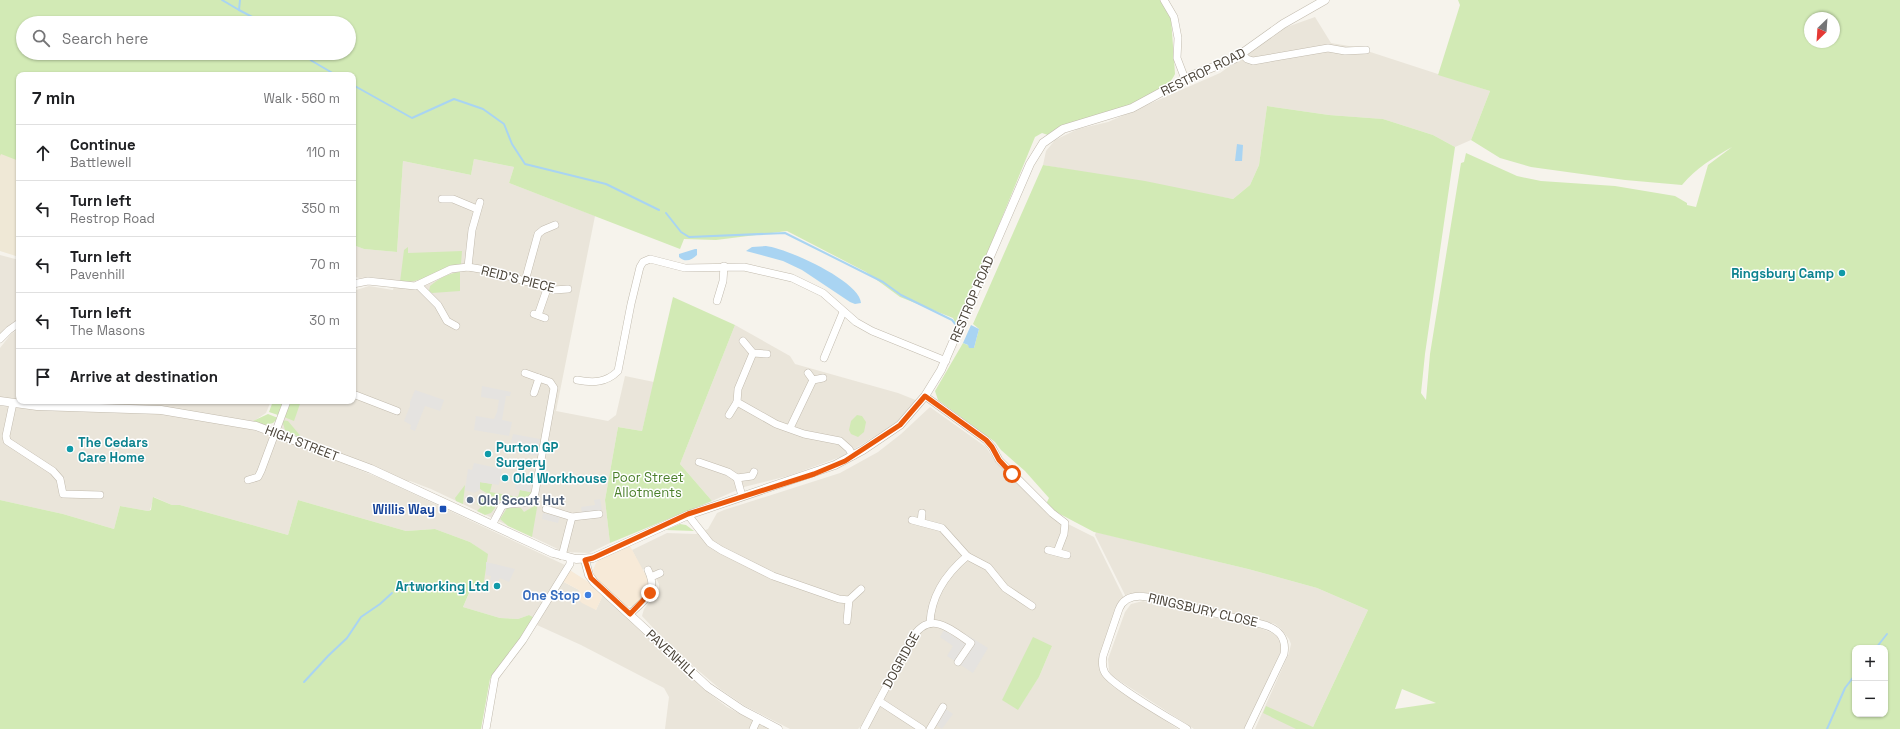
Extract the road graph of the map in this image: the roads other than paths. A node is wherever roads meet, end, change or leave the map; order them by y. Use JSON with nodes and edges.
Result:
{"nodes":[{"id":1,"x":1164,"y":0,"type":"edge"},
{"id":2,"x":1325,"y":0,"type":"edge"},
{"id":3,"x":1366,"y":50,"type":"dead end"},
{"id":4,"x":1242,"y":54,"type":"junction"},
{"id":5,"x":1184,"y":79,"type":"junction"},
{"id":6,"x":442,"y":199,"type":"dead end"},
{"id":7,"x":480,"y":202,"type":"dead end"},
{"id":8,"x":476,"y":209,"type":"junction"},
{"id":9,"x":555,"y":225,"type":"dead end"},
{"id":10,"x":724,"y":266,"type":"junction"},
{"id":11,"x":468,"y":267,"type":"junction"},
{"id":12,"x":525,"y":281,"type":"junction"},
{"id":13,"x":356,"y":283,"type":"edge"},
{"id":14,"x":418,"y":285,"type":"junction"},
{"id":15,"x":548,"y":289,"type":"junction"},
{"id":16,"x":568,"y":289,"type":"dead end"},
{"id":17,"x":717,"y":301,"type":"dead end"},
{"id":18,"x":843,"y":312,"type":"junction"},
{"id":19,"x":539,"y":316,"type":"dead end"},
{"id":20,"x":16,"y":325,"type":"edge"},
{"id":21,"x":456,"y":326,"type":"dead end"},
{"id":22,"x":0,"y":339,"type":"edge"},
{"id":23,"x":743,"y":341,"type":"dead end"},
{"id":24,"x":753,"y":353,"type":"junction"},
{"id":25,"x":767,"y":354,"type":"dead end"},
{"id":26,"x":824,"y":358,"type":"dead end"},
{"id":27,"x":946,"y":361,"type":"junction"},
{"id":28,"x":525,"y":373,"type":"dead end"},
{"id":29,"x":808,"y":373,"type":"dead end"},
{"id":30,"x":539,"y":378,"type":"junction"},
{"id":31,"x":823,"y":378,"type":"dead end"},
{"id":32,"x":577,"y":380,"type":"dead end"},
{"id":33,"x":813,"y":380,"type":"junction"},
{"id":34,"x":534,"y":393,"type":"dead end"},
{"id":35,"x":356,"y":395,"type":"edge"},
{"id":36,"x":925,"y":396,"type":"junction"},
{"id":37,"x":0,"y":401,"type":"edge"},
{"id":38,"x":737,"y":402,"type":"junction"},
{"id":39,"x":13,"y":403,"type":"junction"},
{"id":40,"x":16,"y":403,"type":"edge"},
{"id":41,"x":21,"y":404,"type":"edge"},
{"id":42,"x":286,"y":404,"type":"edge"},
{"id":43,"x":397,"y":411,"type":"dead end"},
{"id":44,"x":729,"y":415,"type":"dead end"},
{"id":45,"x":790,"y":428,"type":"junction"},
{"id":46,"x":275,"y":432,"type":"junction"},
{"id":47,"x":853,"y":456,"type":"junction"},
{"id":48,"x":699,"y":462,"type":"dead end"},
{"id":49,"x":754,"y":472,"type":"dead end"},
{"id":50,"x":737,"y":478,"type":"junction"},
{"id":51,"x":248,"y":480,"type":"dead end"},
{"id":52,"x":100,"y":496,"type":"dead end"},
{"id":53,"x":742,"y":496,"type":"junction"},
{"id":54,"x":546,"y":509,"type":"dead end"},
{"id":55,"x":922,"y":513,"type":"dead end"},
{"id":56,"x":600,"y":514,"type":"dead end"},
{"id":57,"x":688,"y":514,"type":"junction"},
{"id":58,"x":572,"y":517,"type":"junction"},
{"id":59,"x":912,"y":520,"type":"dead end"},
{"id":60,"x":922,"y":522,"type":"junction"},
{"id":61,"x":492,"y":525,"type":"junction"},
{"id":62,"x":1048,"y":550,"type":"dead end"},
{"id":63,"x":1057,"y":552,"type":"junction"},
{"id":64,"x":967,"y":556,"type":"junction"},
{"id":65,"x":1067,"y":556,"type":"dead end"},
{"id":66,"x":566,"y":558,"type":"junction"},
{"id":67,"x":585,"y":560,"type":"junction"},
{"id":68,"x":660,"y":573,"type":"dead end"},
{"id":69,"x":861,"y":589,"type":"dead end"},
{"id":70,"x":849,"y":600,"type":"junction"},
{"id":71,"x":1029,"y":601,"type":"dead end"},
{"id":72,"x":630,"y":614,"type":"junction"},
{"id":73,"x":846,"y":621,"type":"dead end"},
{"id":74,"x":930,"y":623,"type":"junction"},
{"id":75,"x":958,"y":662,"type":"dead end"},
{"id":76,"x":879,"y":701,"type":"junction"},
{"id":77,"x":943,"y":707,"type":"dead end"},
{"id":78,"x":758,"y":718,"type":"junction"},
{"id":79,"x":486,"y":729,"type":"edge"},
{"id":80,"x":753,"y":729,"type":"edge"},
{"id":81,"x":778,"y":729,"type":"edge"},
{"id":82,"x":864,"y":729,"type":"edge"},
{"id":83,"x":922,"y":729,"type":"edge"},
{"id":84,"x":930,"y":729,"type":"edge"},
{"id":85,"x":1187,"y":729,"type":"edge"},
{"id":86,"x":1248,"y":729,"type":"edge"}],
"edges":[{"from":1,"to":5,"type":"street"},
{"from":2,"to":4,"type":"street","name":"RESTROP ROAD"},
{"from":3,"to":4,"type":"street"},
{"from":4,"to":5,"type":"street","name":"RESTROP ROAD"},
{"from":5,"to":27,"type":"street","name":"RESTROP ROAD"},
{"from":6,"to":8,"type":"street"},
{"from":7,"to":8,"type":"street"},
{"from":8,"to":11,"type":"street"},
{"from":9,"to":12,"type":"street"},
{"from":10,"to":17,"type":"street"},
{"from":10,"to":18,"type":"street"},
{"from":10,"to":32,"type":"street"},
{"from":11,"to":12,"type":"street","name":"REID'S PIECE"},
{"from":11,"to":14,"type":"street","name":"REID'S PIECE"},
{"from":12,"to":15,"type":"street","name":"REID'S PIECE"},
{"from":13,"to":14,"type":"street","name":"REID'S PIECE"},
{"from":14,"to":21,"type":"street"},
{"from":15,"to":16,"type":"street","name":"REID'S PIECE"},
{"from":15,"to":19,"type":"street"},
{"from":18,"to":26,"type":"street"},
{"from":18,"to":27,"type":"street"},
{"from":20,"to":22,"type":"street"},
{"from":23,"to":24,"type":"street"},
{"from":24,"to":25,"type":"street"},
{"from":24,"to":38,"type":"street"},
{"from":27,"to":36,"type":"street","name":"RESTROP ROAD"},
{"from":28,"to":30,"type":"street"},
{"from":29,"to":33,"type":"street"},
{"from":30,"to":34,"type":"street"},
{"from":30,"to":61,"type":"street"},
{"from":31,"to":33,"type":"street"},
{"from":33,"to":45,"type":"street"},
{"from":35,"to":43,"type":"street"},
{"from":36,"to":47,"type":"street","name":"RESTROP ROAD"},
{"from":36,"to":63,"type":"street"},
{"from":37,"to":39,"type":"street","name":"HIGH STREET"},
{"from":38,"to":44,"type":"street"},
{"from":38,"to":45,"type":"street"},
{"from":39,"to":40,"type":"street","name":"HIGH STREET"},
{"from":39,"to":52,"type":"street"},
{"from":41,"to":46,"type":"street","name":"HIGH STREET"},
{"from":42,"to":46,"type":"street"},
{"from":45,"to":47,"type":"street"},
{"from":46,"to":51,"type":"street"},
{"from":46,"to":61,"type":"street","name":"HIGH STREET"},
{"from":47,"to":53,"type":"street","name":"RESTROP ROAD"},
{"from":48,"to":50,"type":"street"},
{"from":49,"to":50,"type":"street"},
{"from":50,"to":53,"type":"street"},
{"from":53,"to":57,"type":"street","name":"RESTROP ROAD"},
{"from":54,"to":58,"type":"street"},
{"from":55,"to":60,"type":"street"},
{"from":56,"to":58,"type":"street"},
{"from":57,"to":67,"type":"street","name":"RESTROP ROAD"},
{"from":57,"to":70,"type":"street"},
{"from":58,"to":66,"type":"street"},
{"from":59,"to":60,"type":"street"},
{"from":60,"to":64,"type":"street"},
{"from":61,"to":66,"type":"street","name":"HIGH STREET"},
{"from":62,"to":63,"type":"street"},
{"from":63,"to":65,"type":"street"},
{"from":64,"to":71,"type":"street"},
{"from":64,"to":74,"type":"street"},
{"from":66,"to":67,"type":"street","name":"HIGH STREET"},
{"from":66,"to":79,"type":"street"},
{"from":67,"to":72,"type":"street","name":"PAVENHILL"},
{"from":68,"to":72,"type":"street"},
{"from":69,"to":70,"type":"street"},
{"from":70,"to":73,"type":"street"},
{"from":72,"to":78,"type":"street","name":"PAVENHILL"},
{"from":74,"to":75,"type":"street","name":"DOGRIDGE"},
{"from":74,"to":76,"type":"street","name":"DOGRIDGE"},
{"from":76,"to":82,"type":"street","name":"DOGRIDGE"},
{"from":76,"to":83,"type":"street","name":"DOGRIDGE"},
{"from":77,"to":84,"type":"street"},
{"from":78,"to":80,"type":"street"},
{"from":78,"to":81,"type":"street","name":"PAVENHILL"},
{"from":85,"to":86,"type":"street","name":"RINGSBURY CLOSE"}]}
